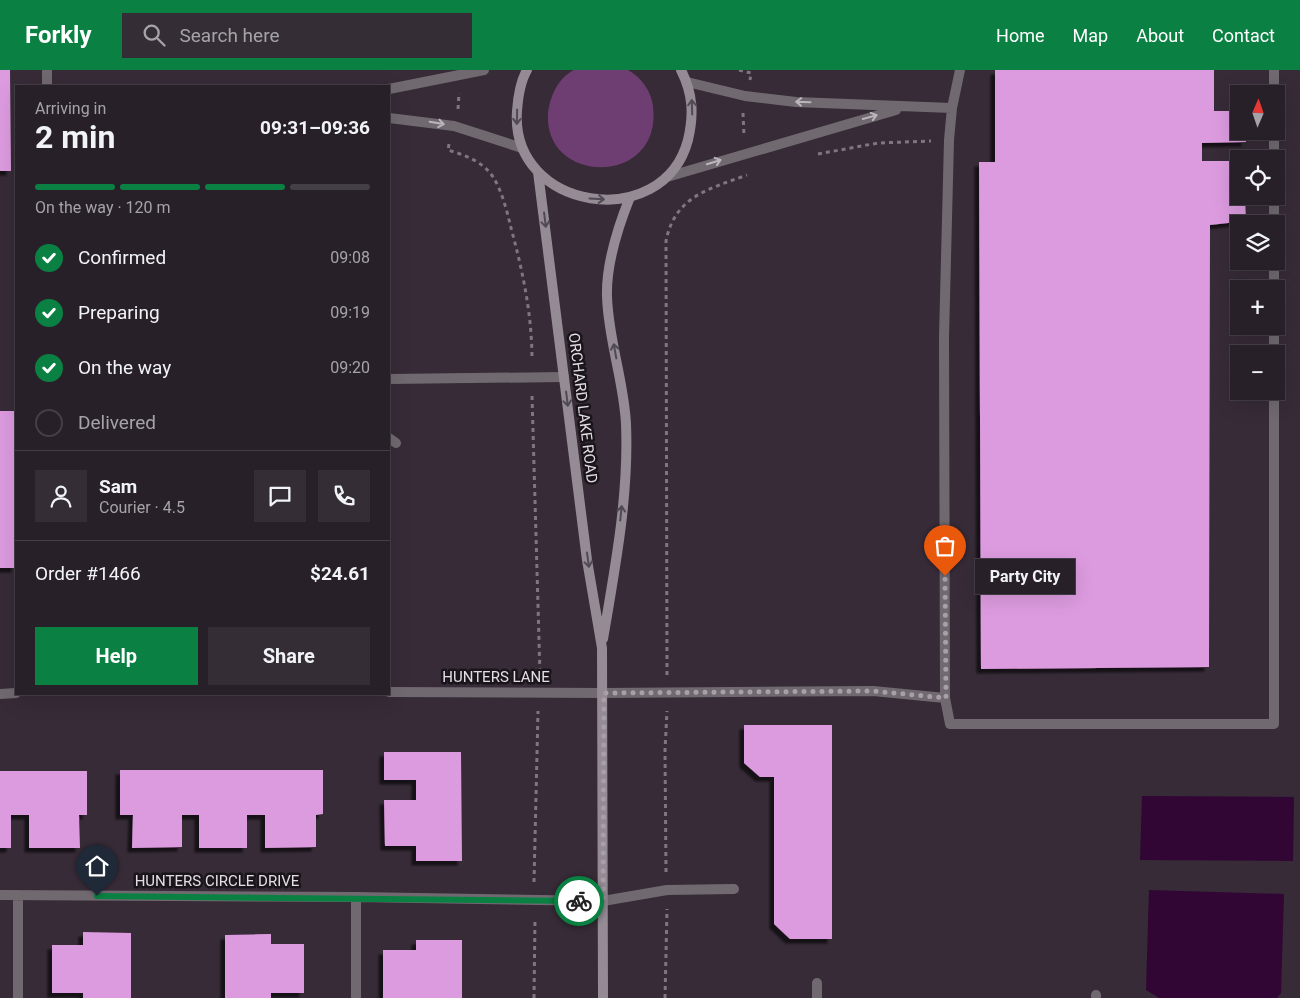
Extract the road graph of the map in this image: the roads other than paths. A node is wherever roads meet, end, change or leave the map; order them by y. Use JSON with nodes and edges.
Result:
{"nodes":[{"id":1,"x":47,"y":70,"type":"edge"},
{"id":2,"x":484,"y":70,"type":"edge"},
{"id":3,"x":527,"y":70,"type":"edge"},
{"id":4,"x":681,"y":70,"type":"edge"},
{"id":5,"x":960,"y":70,"type":"edge"},
{"id":6,"x":1274,"y":70,"type":"edge"},
{"id":7,"x":687,"y":82,"type":"junction"},
{"id":8,"x":47,"y":85,"type":"edge"},
{"id":9,"x":1274,"y":85,"type":"edge"},
{"id":10,"x":390,"y":89,"type":"edge"},
{"id":11,"x":904,"y":108,"type":"junction"},
{"id":12,"x":952,"y":108,"type":"junction"},
{"id":13,"x":390,"y":118,"type":"edge"},
{"id":14,"x":522,"y":148,"type":"junction"},
{"id":15,"x":538,"y":172,"type":"junction"},
{"id":16,"x":667,"y":177,"type":"junction"},
{"id":17,"x":630,"y":197,"type":"junction"},
{"id":18,"x":564,"y":377,"type":"junction"},
{"id":19,"x":390,"y":379,"type":"edge"},
{"id":20,"x":1274,"y":400,"type":"edge"},
{"id":21,"x":602,"y":648,"type":"junction"},
{"id":22,"x":390,"y":692,"type":"edge"},
{"id":23,"x":604,"y":693,"type":"junction"},
{"id":24,"x":0,"y":694,"type":"edge"},
{"id":25,"x":15,"y":694,"type":"edge"},
{"id":26,"x":946,"y":698,"type":"junction"},
{"id":27,"x":734,"y":889,"type":"dead end"},
{"id":28,"x":0,"y":895,"type":"edge"},
{"id":29,"x":18,"y":895,"type":"junction"},
{"id":30,"x":356,"y":897,"type":"junction"},
{"id":31,"x":603,"y":901,"type":"junction"},
{"id":32,"x":817,"y":983,"type":"dead end"},
{"id":33,"x":18,"y":998,"type":"edge"},
{"id":34,"x":356,"y":998,"type":"edge"},
{"id":35,"x":603,"y":998,"type":"edge"},
{"id":36,"x":817,"y":998,"type":"edge"}],
"edges":[{"from":1,"to":8,"type":"street"},
{"from":2,"to":10,"type":"street"},
{"from":3,"to":14,"type":"main road","one_way":true},
{"from":4,"to":7,"type":"main road"},
{"from":5,"to":12,"type":"street"},
{"from":6,"to":9,"type":"street"},
{"from":11,"to":7,"type":"street","one_way":true},
{"from":16,"to":7,"type":"main road","one_way":true},
{"from":11,"to":12,"type":"street"},
{"from":16,"to":11,"type":"street","one_way":true},
{"from":12,"to":26,"type":"street"},
{"from":13,"to":14,"type":"street","one_way":true},
{"from":14,"to":15,"type":"main road"},
{"from":15,"to":17,"type":"main road","one_way":true},
{"from":15,"to":18,"type":"main road","name":"ORCHARD LAKE ROAD","one_way":true},
{"from":16,"to":17,"type":"main road"},
{"from":21,"to":17,"type":"main road","name":"ORCHARD LAKE ROAD","one_way":true},
{"from":18,"to":19,"type":"street"},
{"from":18,"to":21,"type":"main road","name":"ORCHARD LAKE ROAD","one_way":true},
{"from":20,"to":26,"type":"street"},
{"from":21,"to":23,"type":"main road","name":"ORCHARD LAKE ROAD"},
{"from":22,"to":23,"type":"street","name":"HUNTERS LANE"},
{"from":23,"to":26,"type":"street","name":"HUNTERS LANE"},
{"from":23,"to":31,"type":"main road","name":"ORCHARD LAKE ROAD"},
{"from":24,"to":25,"type":"street"},
{"from":27,"to":31,"type":"street","name":"HUNTERS CIRCLE DRIVE"},
{"from":28,"to":29,"type":"street","name":"HUNTERS CIRCLE DRIVE"},
{"from":29,"to":30,"type":"street","name":"HUNTERS CIRCLE DRIVE"},
{"from":29,"to":33,"type":"street"},
{"from":30,"to":31,"type":"street","name":"HUNTERS CIRCLE DRIVE"},
{"from":30,"to":34,"type":"street"},
{"from":31,"to":35,"type":"main road","name":"ORCHARD LAKE ROAD"},
{"from":32,"to":36,"type":"street"}]}
